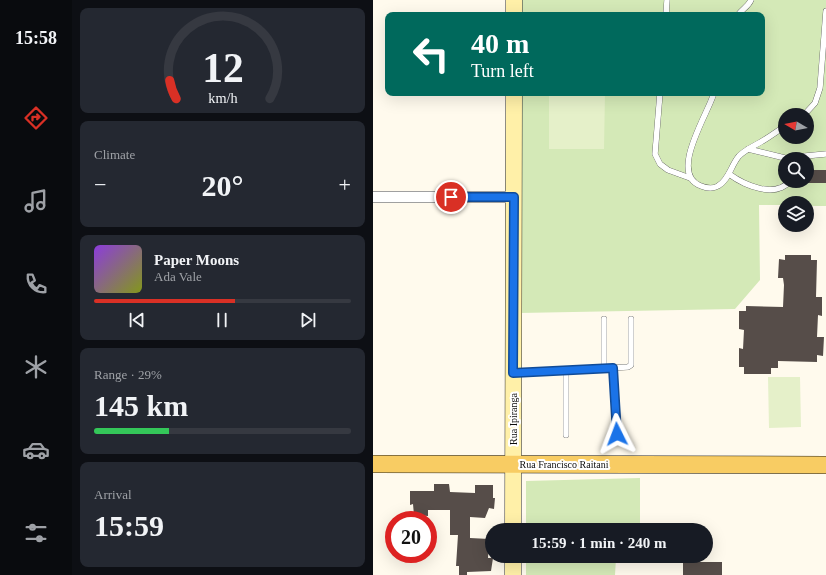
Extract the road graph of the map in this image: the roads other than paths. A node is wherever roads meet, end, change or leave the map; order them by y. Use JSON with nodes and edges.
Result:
{"nodes":[{"id":1,"x":514,"y":0,"type":"edge"},
{"id":2,"x":667,"y":0,"type":"edge"},
{"id":3,"x":751,"y":0,"type":"edge"},
{"id":4,"x":826,"y":11,"type":"edge"},
{"id":5,"x":514,"y":12,"type":"edge"},
{"id":6,"x":666,"y":12,"type":"edge"},
{"id":7,"x":740,"y":12,"type":"edge"},
{"id":8,"x":514,"y":96,"type":"edge"},
{"id":9,"x":660,"y":96,"type":"edge"},
{"id":10,"x":713,"y":96,"type":"edge"},
{"id":11,"x":810,"y":108,"type":"edge"},
{"id":12,"x":778,"y":130,"type":"edge"},
{"id":13,"x":748,"y":149,"type":"junction"},
{"id":14,"x":826,"y":154,"type":"edge"},
{"id":15,"x":814,"y":155,"type":"edge"},
{"id":16,"x":778,"y":156,"type":"edge"},
{"id":17,"x":729,"y":174,"type":"junction"},
{"id":18,"x":690,"y":178,"type":"junction"},
{"id":19,"x":778,"y":187,"type":"edge"},
{"id":20,"x":373,"y":197,"type":"edge"},
{"id":21,"x":514,"y":197,"type":"junction"},
{"id":22,"x":604,"y":319,"type":"dead end"},
{"id":23,"x":631,"y":319,"type":"dead end"},
{"id":24,"x":613,"y":368,"type":"junction"},
{"id":25,"x":604,"y":369,"type":"junction"},
{"id":26,"x":566,"y":370,"type":"junction"},
{"id":27,"x":513,"y":373,"type":"junction"},
{"id":28,"x":617,"y":434,"type":"dead end"},
{"id":29,"x":566,"y":435,"type":"dead end"},
{"id":30,"x":373,"y":464,"type":"edge"},
{"id":31,"x":513,"y":464,"type":"junction"},
{"id":32,"x":826,"y":465,"type":"edge"},
{"id":33,"x":513,"y":523,"type":"edge"},
{"id":34,"x":513,"y":563,"type":"edge"},
{"id":35,"x":513,"y":575,"type":"edge"}],
"edges":[{"from":1,"to":5,"type":"main road"},
{"from":2,"to":6,"type":"lane"},
{"from":3,"to":7,"type":"lane"},
{"from":4,"to":11,"type":"lane"},
{"from":8,"to":21,"type":"main road","name":"Rua Ipiranga"},
{"from":9,"to":18,"type":"lane"},
{"from":10,"to":18,"type":"lane"},
{"from":12,"to":13,"type":"lane"},
{"from":13,"to":16,"type":"lane"},
{"from":13,"to":17,"type":"lane"},
{"from":14,"to":15,"type":"lane"},
{"from":17,"to":18,"type":"lane"},
{"from":17,"to":19,"type":"lane"},
{"from":20,"to":21,"type":"street"},
{"from":21,"to":27,"type":"main road","name":"Rua Ipiranga"},
{"from":22,"to":25,"type":"lane"},
{"from":23,"to":24,"type":"lane"},
{"from":24,"to":25,"type":"lane"},
{"from":24,"to":28,"type":"lane"},
{"from":25,"to":26,"type":"lane"},
{"from":26,"to":27,"type":"lane"},
{"from":26,"to":29,"type":"lane"},
{"from":27,"to":31,"type":"main road","name":"Rua Ipiranga"},
{"from":30,"to":31,"type":"main road","name":"Rua Francisco Raitani"},
{"from":31,"to":32,"type":"main road","name":"Rua Francisco Raitani"},
{"from":31,"to":33,"type":"main road","name":"Rua Ipiranga"},
{"from":34,"to":35,"type":"main road"}]}
